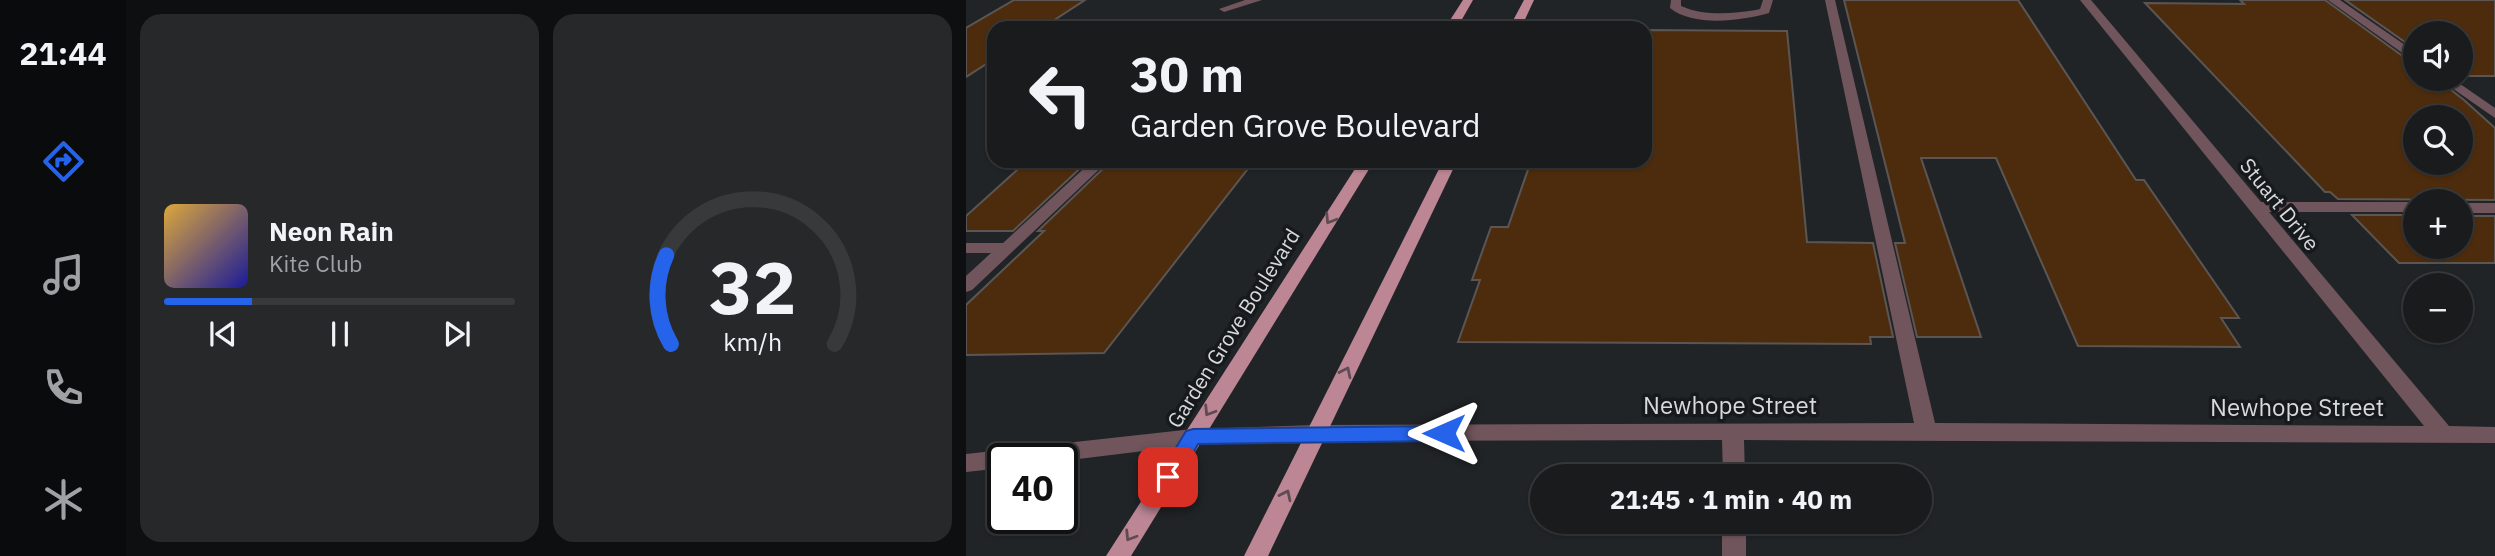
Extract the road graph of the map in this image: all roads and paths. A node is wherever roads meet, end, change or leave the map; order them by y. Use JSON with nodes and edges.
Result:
{"nodes":[{"id":1,"x":1257,"y":0,"type":"edge"},
{"id":2,"x":1468,"y":0,"type":"edge"},
{"id":3,"x":1529,"y":0,"type":"edge"},
{"id":4,"x":1676,"y":0,"type":"edge"},
{"id":5,"x":1768,"y":0,"type":"edge"},
{"id":6,"x":1830,"y":0,"type":"edge"},
{"id":7,"x":2085,"y":0,"type":"edge"},
{"id":8,"x":2333,"y":0,"type":"edge"},
{"id":9,"x":1224,"y":9,"type":"dead end"},
{"id":10,"x":1455,"y":21,"type":"edge"},
{"id":11,"x":1518,"y":21,"type":"edge"},
{"id":12,"x":2403,"y":50,"type":"edge"},
{"id":13,"x":2462,"y":91,"type":"edge"},
{"id":14,"x":2495,"y":114,"type":"edge"},
{"id":15,"x":1093,"y":168,"type":"edge"},
{"id":16,"x":1363,"y":168,"type":"edge"},
{"id":17,"x":1447,"y":168,"type":"edge"},
{"id":18,"x":2255,"y":207,"type":"junction"},
{"id":19,"x":2403,"y":207,"type":"edge"},
{"id":20,"x":2473,"y":208,"type":"edge"},
{"id":21,"x":2495,"y":208,"type":"edge"},
{"id":22,"x":966,"y":248,"type":"edge"},
{"id":23,"x":1007,"y":248,"type":"junction"},
{"id":24,"x":966,"y":286,"type":"edge"},
{"id":25,"x":1926,"y":431,"type":"junction"},
{"id":26,"x":1733,"y":432,"type":"junction"},
{"id":27,"x":1316,"y":433,"type":"junction"},
{"id":28,"x":2443,"y":434,"type":"junction"},
{"id":29,"x":2495,"y":435,"type":"edge"},
{"id":30,"x":1193,"y":437,"type":"junction"},
{"id":31,"x":966,"y":463,"type":"edge"},
{"id":32,"x":1734,"y":464,"type":"edge"},
{"id":33,"x":1734,"y":534,"type":"edge"},
{"id":34,"x":1118,"y":556,"type":"edge"},
{"id":35,"x":1256,"y":556,"type":"edge"},
{"id":36,"x":1734,"y":556,"type":"edge"}],
"edges":[{"from":1,"to":9,"type":"street"},
{"from":2,"to":10,"type":"main road"},
{"from":3,"to":11,"type":"main road"},
{"from":4,"to":5,"type":"street"},
{"from":6,"to":25,"type":"street"},
{"from":7,"to":18,"type":"street","name":"Stuart Drive"},
{"from":8,"to":12,"type":"street"},
{"from":13,"to":14,"type":"street"},
{"from":15,"to":23,"type":"street"},
{"from":16,"to":30,"type":"main road","name":"Garden Grove Boulevard","one_way":true},
{"from":27,"to":17,"type":"main road","one_way":true},
{"from":18,"to":19,"type":"street"},
{"from":18,"to":28,"type":"street","name":"Stuart Drive"},
{"from":20,"to":21,"type":"street"},
{"from":22,"to":23,"type":"street"},
{"from":23,"to":24,"type":"street"},
{"from":25,"to":26,"type":"street","name":"Newhope Street"},
{"from":25,"to":28,"type":"street","name":"Newhope Street"},
{"from":26,"to":27,"type":"street","name":"Newhope Street"},
{"from":26,"to":32,"type":"street"},
{"from":27,"to":30,"type":"street","name":"Newhope Street"},
{"from":35,"to":27,"type":"main road","one_way":true},
{"from":28,"to":29,"type":"street","name":"Newhope Street"},
{"from":30,"to":31,"type":"street","name":"Newhope Street"},
{"from":30,"to":34,"type":"main road","name":"Garden Grove Boulevard","one_way":true},
{"from":33,"to":36,"type":"street"}]}
